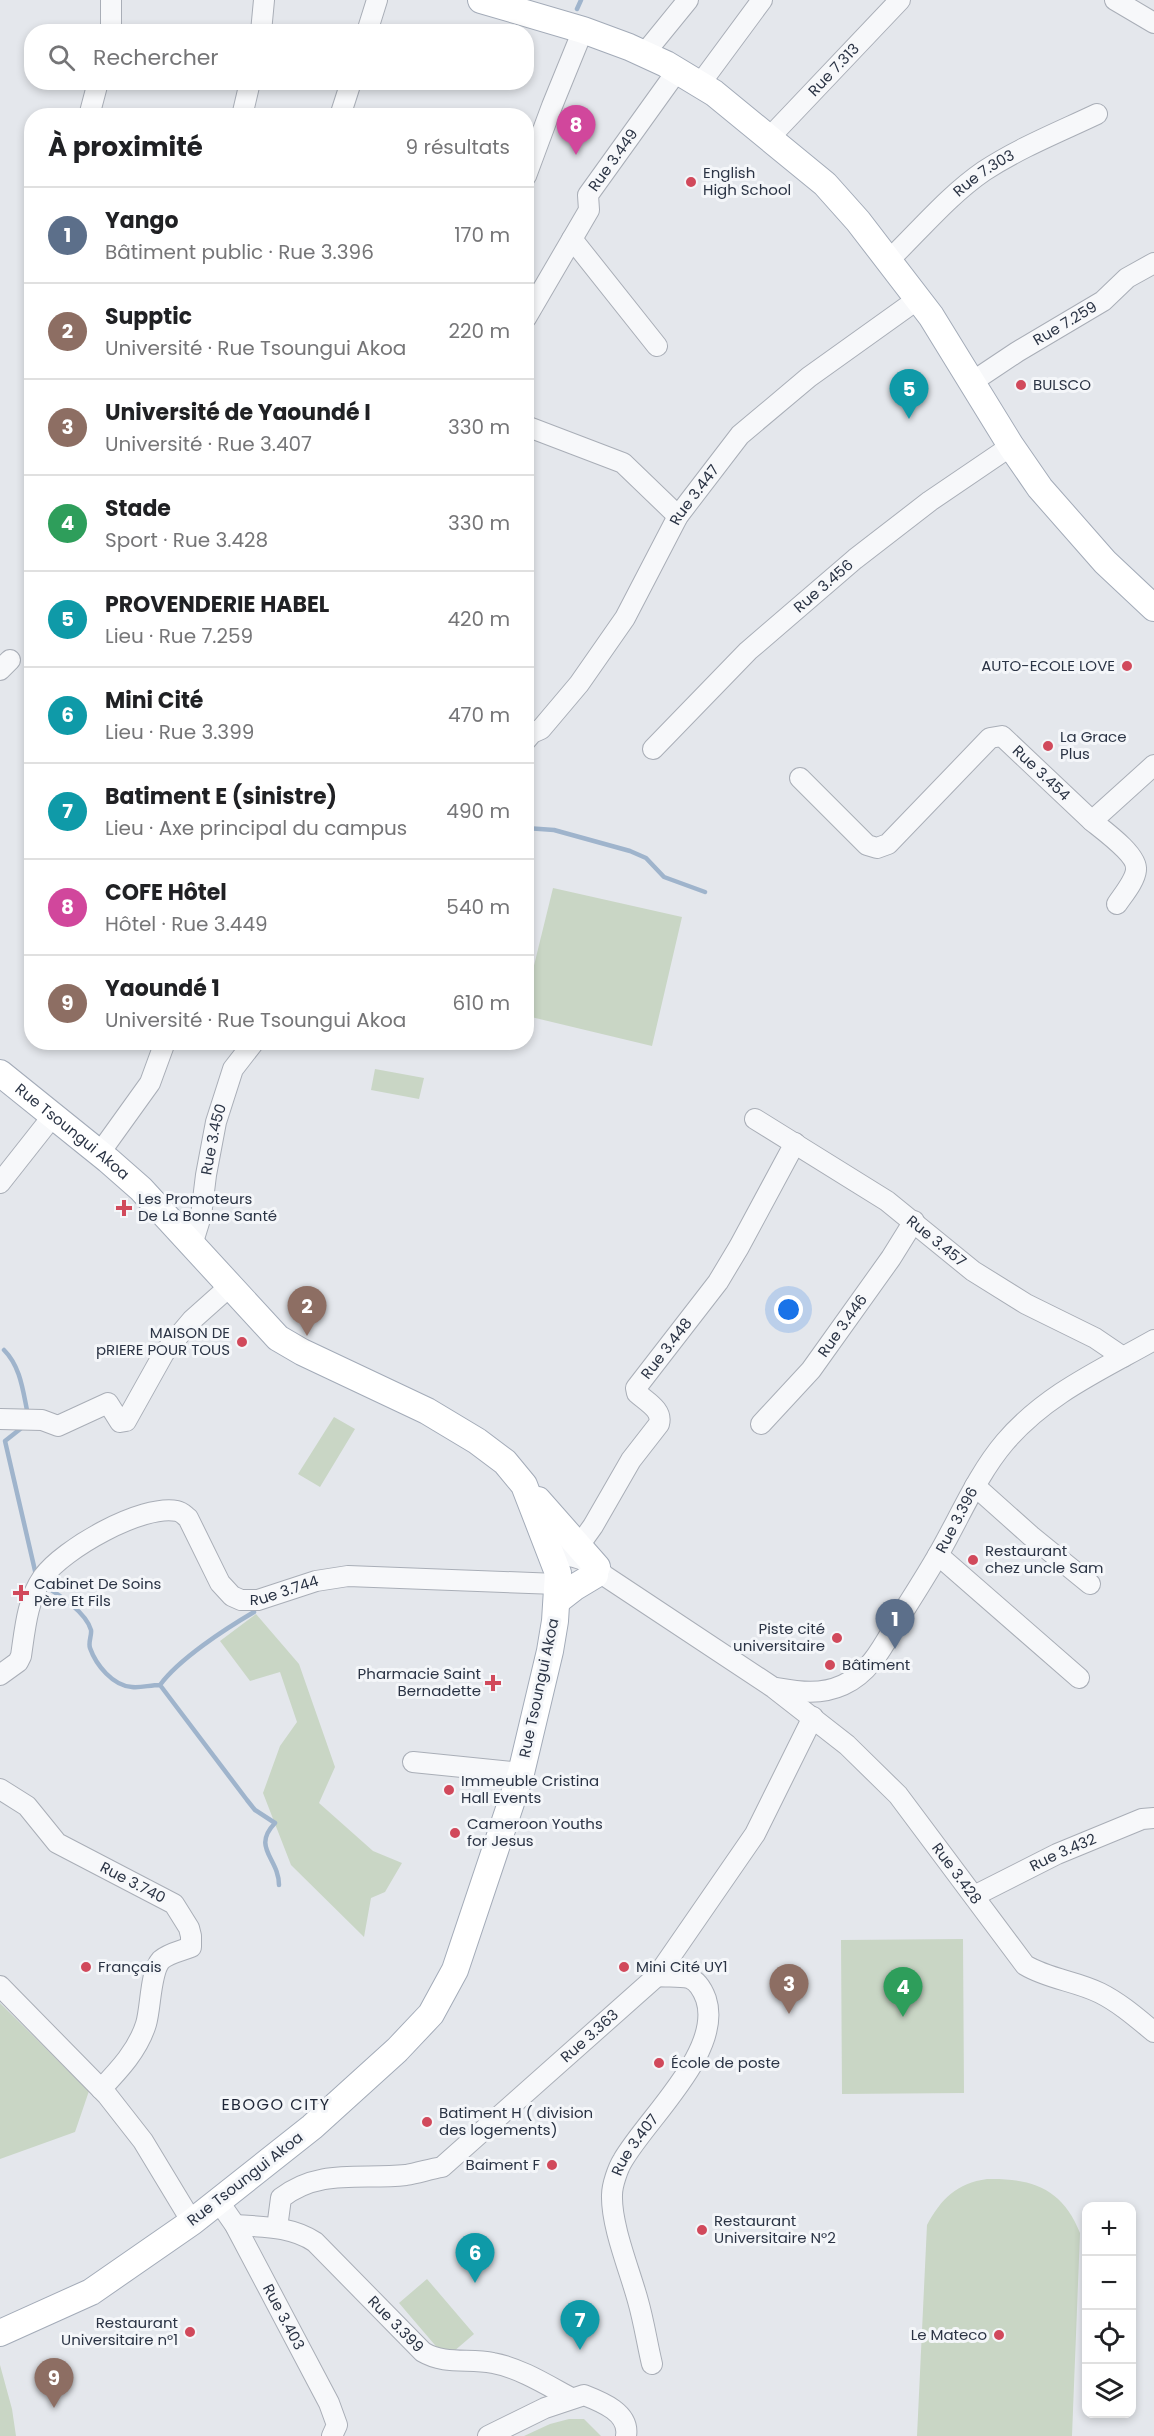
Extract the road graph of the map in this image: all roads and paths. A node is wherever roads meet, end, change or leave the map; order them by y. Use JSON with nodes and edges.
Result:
{"nodes":[{"id":1,"x":111,"y":0,"type":"edge"},
{"id":2,"x":264,"y":0,"type":"edge"},
{"id":3,"x":377,"y":0,"type":"edge"},
{"id":4,"x":481,"y":0,"type":"edge"},
{"id":5,"x":688,"y":0,"type":"edge"},
{"id":6,"x":762,"y":0,"type":"edge"},
{"id":7,"x":900,"y":0,"type":"edge"},
{"id":8,"x":1115,"y":0,"type":"edge"},
{"id":9,"x":1154,"y":23,"type":"edge"},
{"id":10,"x":111,"y":24,"type":"edge"},
{"id":11,"x":262,"y":24,"type":"edge"},
{"id":12,"x":370,"y":24,"type":"edge"},
{"id":13,"x":584,"y":30,"type":"junction"},
{"id":14,"x":644,"y":54,"type":"junction"},
{"id":15,"x":677,"y":70,"type":"junction"},
{"id":16,"x":700,"y":84,"type":"junction"},
{"id":17,"x":96,"y":90,"type":"edge"},
{"id":18,"x":248,"y":90,"type":"edge"},
{"id":19,"x":348,"y":90,"type":"edge"},
{"id":20,"x":91,"y":108,"type":"edge"},
{"id":21,"x":244,"y":108,"type":"edge"},
{"id":22,"x":343,"y":108,"type":"edge"},
{"id":23,"x":1097,"y":114,"type":"dead end"},
{"id":24,"x":769,"y":138,"type":"junction"},
{"id":25,"x":534,"y":154,"type":"edge"},
{"id":26,"x":572,"y":239,"type":"junction"},
{"id":27,"x":889,"y":260,"type":"junction"},
{"id":28,"x":1154,"y":262,"type":"edge"},
{"id":29,"x":918,"y":298,"type":"junction"},
{"id":30,"x":534,"y":304,"type":"edge"},
{"id":31,"x":657,"y":346,"type":"dead end"},
{"id":32,"x":972,"y":382,"type":"junction"},
{"id":33,"x":534,"y":429,"type":"edge"},
{"id":34,"x":1011,"y":446,"type":"junction"},
{"id":35,"x":678,"y":516,"type":"junction"},
{"id":36,"x":1154,"y":608,"type":"edge"},
{"id":37,"x":534,"y":732,"type":"edge"},
{"id":38,"x":653,"y":749,"type":"dead end"},
{"id":39,"x":1154,"y":765,"type":"edge"},
{"id":40,"x":800,"y":778,"type":"dead end"},
{"id":41,"x":1092,"y":821,"type":"junction"},
{"id":42,"x":1117,"y":904,"type":"dead end"},
{"id":43,"x":162,"y":1050,"type":"edge"},
{"id":44,"x":248,"y":1050,"type":"edge"},
{"id":45,"x":0,"y":1073,"type":"edge"},
{"id":46,"x":52,"y":1117,"type":"junction"},
{"id":47,"x":755,"y":1119,"type":"dead end"},
{"id":48,"x":795,"y":1143,"type":"junction"},
{"id":49,"x":99,"y":1154,"type":"junction"},
{"id":50,"x":0,"y":1183,"type":"edge"},
{"id":51,"x":914,"y":1221,"type":"junction"},
{"id":52,"x":192,"y":1245,"type":"junction"},
{"id":53,"x":229,"y":1287,"type":"junction"},
{"id":54,"x":1154,"y":1340,"type":"edge"},
{"id":55,"x":1123,"y":1357,"type":"junction"},
{"id":56,"x":0,"y":1419,"type":"edge"},
{"id":57,"x":761,"y":1424,"type":"dead end"},
{"id":58,"x":524,"y":1485,"type":"junction"},
{"id":59,"x":975,"y":1486,"type":"junction"},
{"id":60,"x":578,"y":1547,"type":"junction"},
{"id":61,"x":938,"y":1555,"type":"junction"},
{"id":62,"x":599,"y":1573,"type":"junction"},
{"id":63,"x":556,"y":1578,"type":"junction"},
{"id":64,"x":1090,"y":1584,"type":"dead end"},
{"id":65,"x":0,"y":1675,"type":"edge"},
{"id":66,"x":1079,"y":1678,"type":"dead end"},
{"id":67,"x":774,"y":1688,"type":"junction"},
{"id":68,"x":813,"y":1717,"type":"junction"},
{"id":69,"x":413,"y":1762,"type":"dead end"},
{"id":70,"x":521,"y":1773,"type":"junction"},
{"id":71,"x":0,"y":1789,"type":"edge"},
{"id":72,"x":1154,"y":1818,"type":"edge"},
{"id":73,"x":974,"y":1896,"type":"junction"},
{"id":74,"x":657,"y":1977,"type":"junction"},
{"id":75,"x":0,"y":1986,"type":"edge"},
{"id":76,"x":1154,"y":2032,"type":"edge"},
{"id":77,"x":101,"y":2089,"type":"junction"},
{"id":78,"x":219,"y":2202,"type":"junction"},
{"id":79,"x":192,"y":2222,"type":"junction"},
{"id":80,"x":235,"y":2225,"type":"junction"},
{"id":81,"x":277,"y":2228,"type":"junction"},
{"id":82,"x":0,"y":2333,"type":"edge"},
{"id":83,"x":652,"y":2364,"type":"dead end"},
{"id":84,"x":571,"y":2398,"type":"junction"},
{"id":85,"x":337,"y":2432,"type":"edge"},
{"id":86,"x":488,"y":2436,"type":"edge"},
{"id":87,"x":626,"y":2436,"type":"edge"}],
"edges":[{"from":1,"to":10,"type":"street"},
{"from":2,"to":11,"type":"street"},
{"from":3,"to":12,"type":"street"},
{"from":4,"to":13,"type":"main road"},
{"from":5,"to":14,"type":"street"},
{"from":6,"to":16,"type":"street"},
{"from":7,"to":24,"type":"street","name":"Rue 7.313"},
{"from":8,"to":9,"type":"street"},
{"from":13,"to":14,"type":"main road"},
{"from":13,"to":25,"type":"street"},
{"from":14,"to":15,"type":"main road"},
{"from":15,"to":16,"type":"main road"},
{"from":15,"to":26,"type":"street","name":"Rue 3.449"},
{"from":16,"to":24,"type":"main road"},
{"from":17,"to":20,"type":"street"},
{"from":18,"to":21,"type":"street"},
{"from":19,"to":22,"type":"street"},
{"from":23,"to":27,"type":"street","name":"Rue 7.303"},
{"from":24,"to":27,"type":"main road"},
{"from":26,"to":30,"type":"street","name":"Rue 3.449"},
{"from":26,"to":31,"type":"street"},
{"from":27,"to":29,"type":"main road"},
{"from":28,"to":32,"type":"street","name":"Rue 7.259"},
{"from":29,"to":32,"type":"main road"},
{"from":29,"to":35,"type":"street","name":"Rue 3.447"},
{"from":32,"to":34,"type":"main road"},
{"from":33,"to":35,"type":"street"},
{"from":34,"to":36,"type":"main road"},
{"from":34,"to":38,"type":"street","name":"Rue 3.456"},
{"from":35,"to":37,"type":"street","name":"Rue 3.447"},
{"from":39,"to":41,"type":"street"},
{"from":40,"to":41,"type":"street","name":"Rue 3.454"},
{"from":41,"to":42,"type":"street"},
{"from":43,"to":49,"type":"street"},
{"from":44,"to":52,"type":"street","name":"Rue 3.450"},
{"from":45,"to":46,"type":"main road","name":"Rue Tsoungui Akoa"},
{"from":46,"to":49,"type":"main road","name":"Rue Tsoungui Akoa"},
{"from":46,"to":50,"type":"street"},
{"from":47,"to":48,"type":"street","name":"Rue 3.457"},
{"from":48,"to":51,"type":"street","name":"Rue 3.457"},
{"from":48,"to":60,"type":"street","name":"Rue 3.448"},
{"from":49,"to":52,"type":"main road","name":"Rue Tsoungui Akoa"},
{"from":51,"to":55,"type":"street","name":"Rue 3.457"},
{"from":51,"to":57,"type":"street","name":"Rue 3.446"},
{"from":52,"to":53,"type":"main road","name":"Rue Tsoungui Akoa"},
{"from":53,"to":56,"type":"street"},
{"from":53,"to":58,"type":"main road","name":"Rue Tsoungui Akoa"},
{"from":54,"to":55,"type":"street","name":"Rue 3.396"},
{"from":55,"to":59,"type":"street","name":"Rue 3.396"},
{"from":58,"to":60,"type":"main road"},
{"from":58,"to":63,"type":"main road","name":"Rue Tsoungui Akoa"},
{"from":59,"to":61,"type":"street","name":"Rue 3.396"},
{"from":59,"to":64,"type":"street"},
{"from":60,"to":62,"type":"main road"},
{"from":61,"to":66,"type":"street"},
{"from":61,"to":67,"type":"street","name":"Rue 3.396"},
{"from":62,"to":63,"type":"main road"},
{"from":62,"to":63,"type":"street","name":"Rue 3.428"},
{"from":62,"to":67,"type":"street","name":"Rue 3.428"},
{"from":63,"to":65,"type":"street","name":"Rue 3.744"},
{"from":63,"to":70,"type":"main road","name":"Rue Tsoungui Akoa"},
{"from":67,"to":68,"type":"street","name":"Rue 3.428"},
{"from":68,"to":73,"type":"street","name":"Rue 3.428"},
{"from":68,"to":74,"type":"street","name":"Rue 3.363"},
{"from":69,"to":70,"type":"street"},
{"from":70,"to":78,"type":"main road","name":"Rue Tsoungui Akoa"},
{"from":71,"to":77,"type":"street","name":"Rue 3.740"},
{"from":72,"to":73,"type":"street","name":"Rue 3.432"},
{"from":73,"to":76,"type":"street","name":"Rue 3.428"},
{"from":74,"to":81,"type":"street","name":"Rue 3.363"},
{"from":74,"to":83,"type":"street","name":"Rue 3.407"},
{"from":75,"to":77,"type":"street"},
{"from":77,"to":79,"type":"street"},
{"from":78,"to":79,"type":"main road","name":"Rue Tsoungui Akoa"},
{"from":78,"to":80,"type":"street","name":"Rue 3.403"},
{"from":79,"to":82,"type":"main road","name":"Rue Tsoungui Akoa"},
{"from":80,"to":81,"type":"street","name":"Rue 3.399"},
{"from":80,"to":85,"type":"street","name":"Rue 3.403"},
{"from":81,"to":84,"type":"street","name":"Rue 3.399"},
{"from":84,"to":86,"type":"street"},
{"from":84,"to":87,"type":"street","name":"Rue 3.399"}]}
